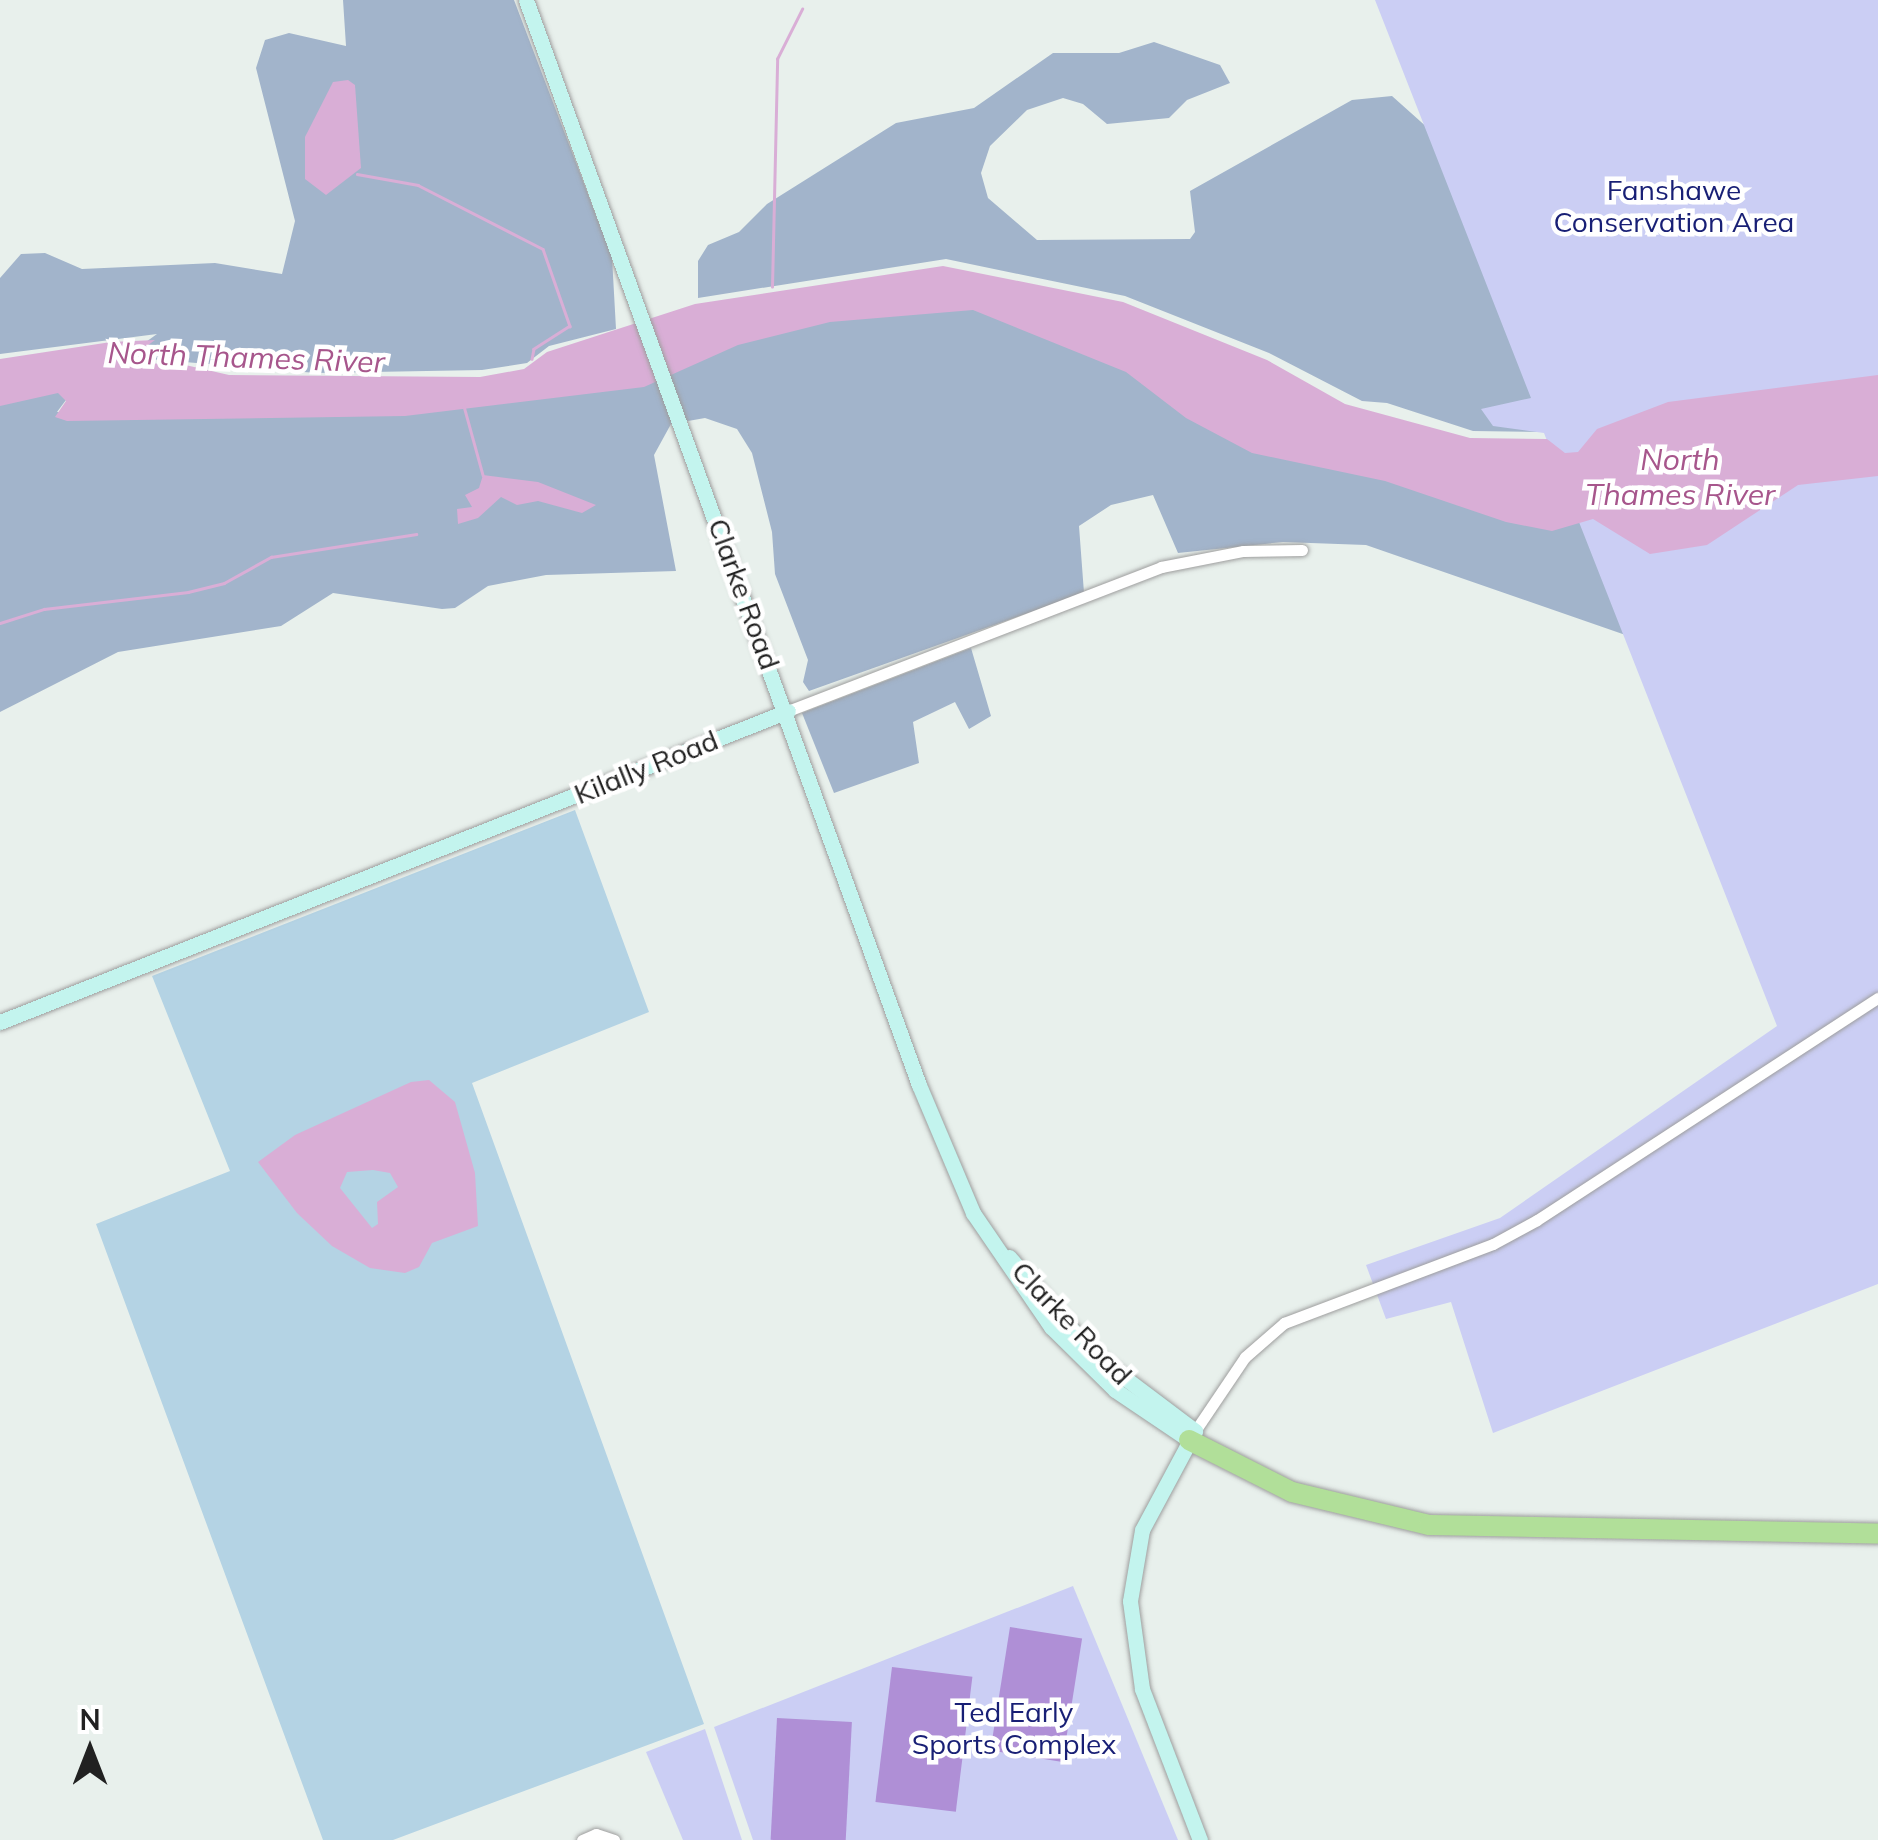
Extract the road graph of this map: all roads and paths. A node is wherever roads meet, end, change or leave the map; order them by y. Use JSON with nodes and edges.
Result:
{"nodes":[{"id":1,"x":526,"y":0,"type":"edge"},
{"id":2,"x":1302,"y":550,"type":"dead end"},
{"id":3,"x":788,"y":711,"type":"junction"},
{"id":4,"x":1878,"y":998,"type":"edge"},
{"id":5,"x":0,"y":1022,"type":"edge"},
{"id":6,"x":1192,"y":1436,"type":"junction"},
{"id":7,"x":1878,"y":1534,"type":"edge"},
{"id":8,"x":582,"y":1840,"type":"edge"},
{"id":9,"x":614,"y":1840,"type":"edge"},
{"id":10,"x":1200,"y":1840,"type":"edge"}],
"edges":[{"from":1,"to":3,"type":"main road","name":"Clarke Road"},
{"from":2,"to":3,"type":"street","name":"Kilally Road"},
{"from":3,"to":5,"type":"main road","name":"Kilally Road"},
{"from":3,"to":6,"type":"main road","name":"Clarke Road"},
{"from":4,"to":6,"type":"street"},
{"from":6,"to":7,"type":"highway"},
{"from":6,"to":10,"type":"main road"},
{"from":8,"to":9,"type":"street"}]}
